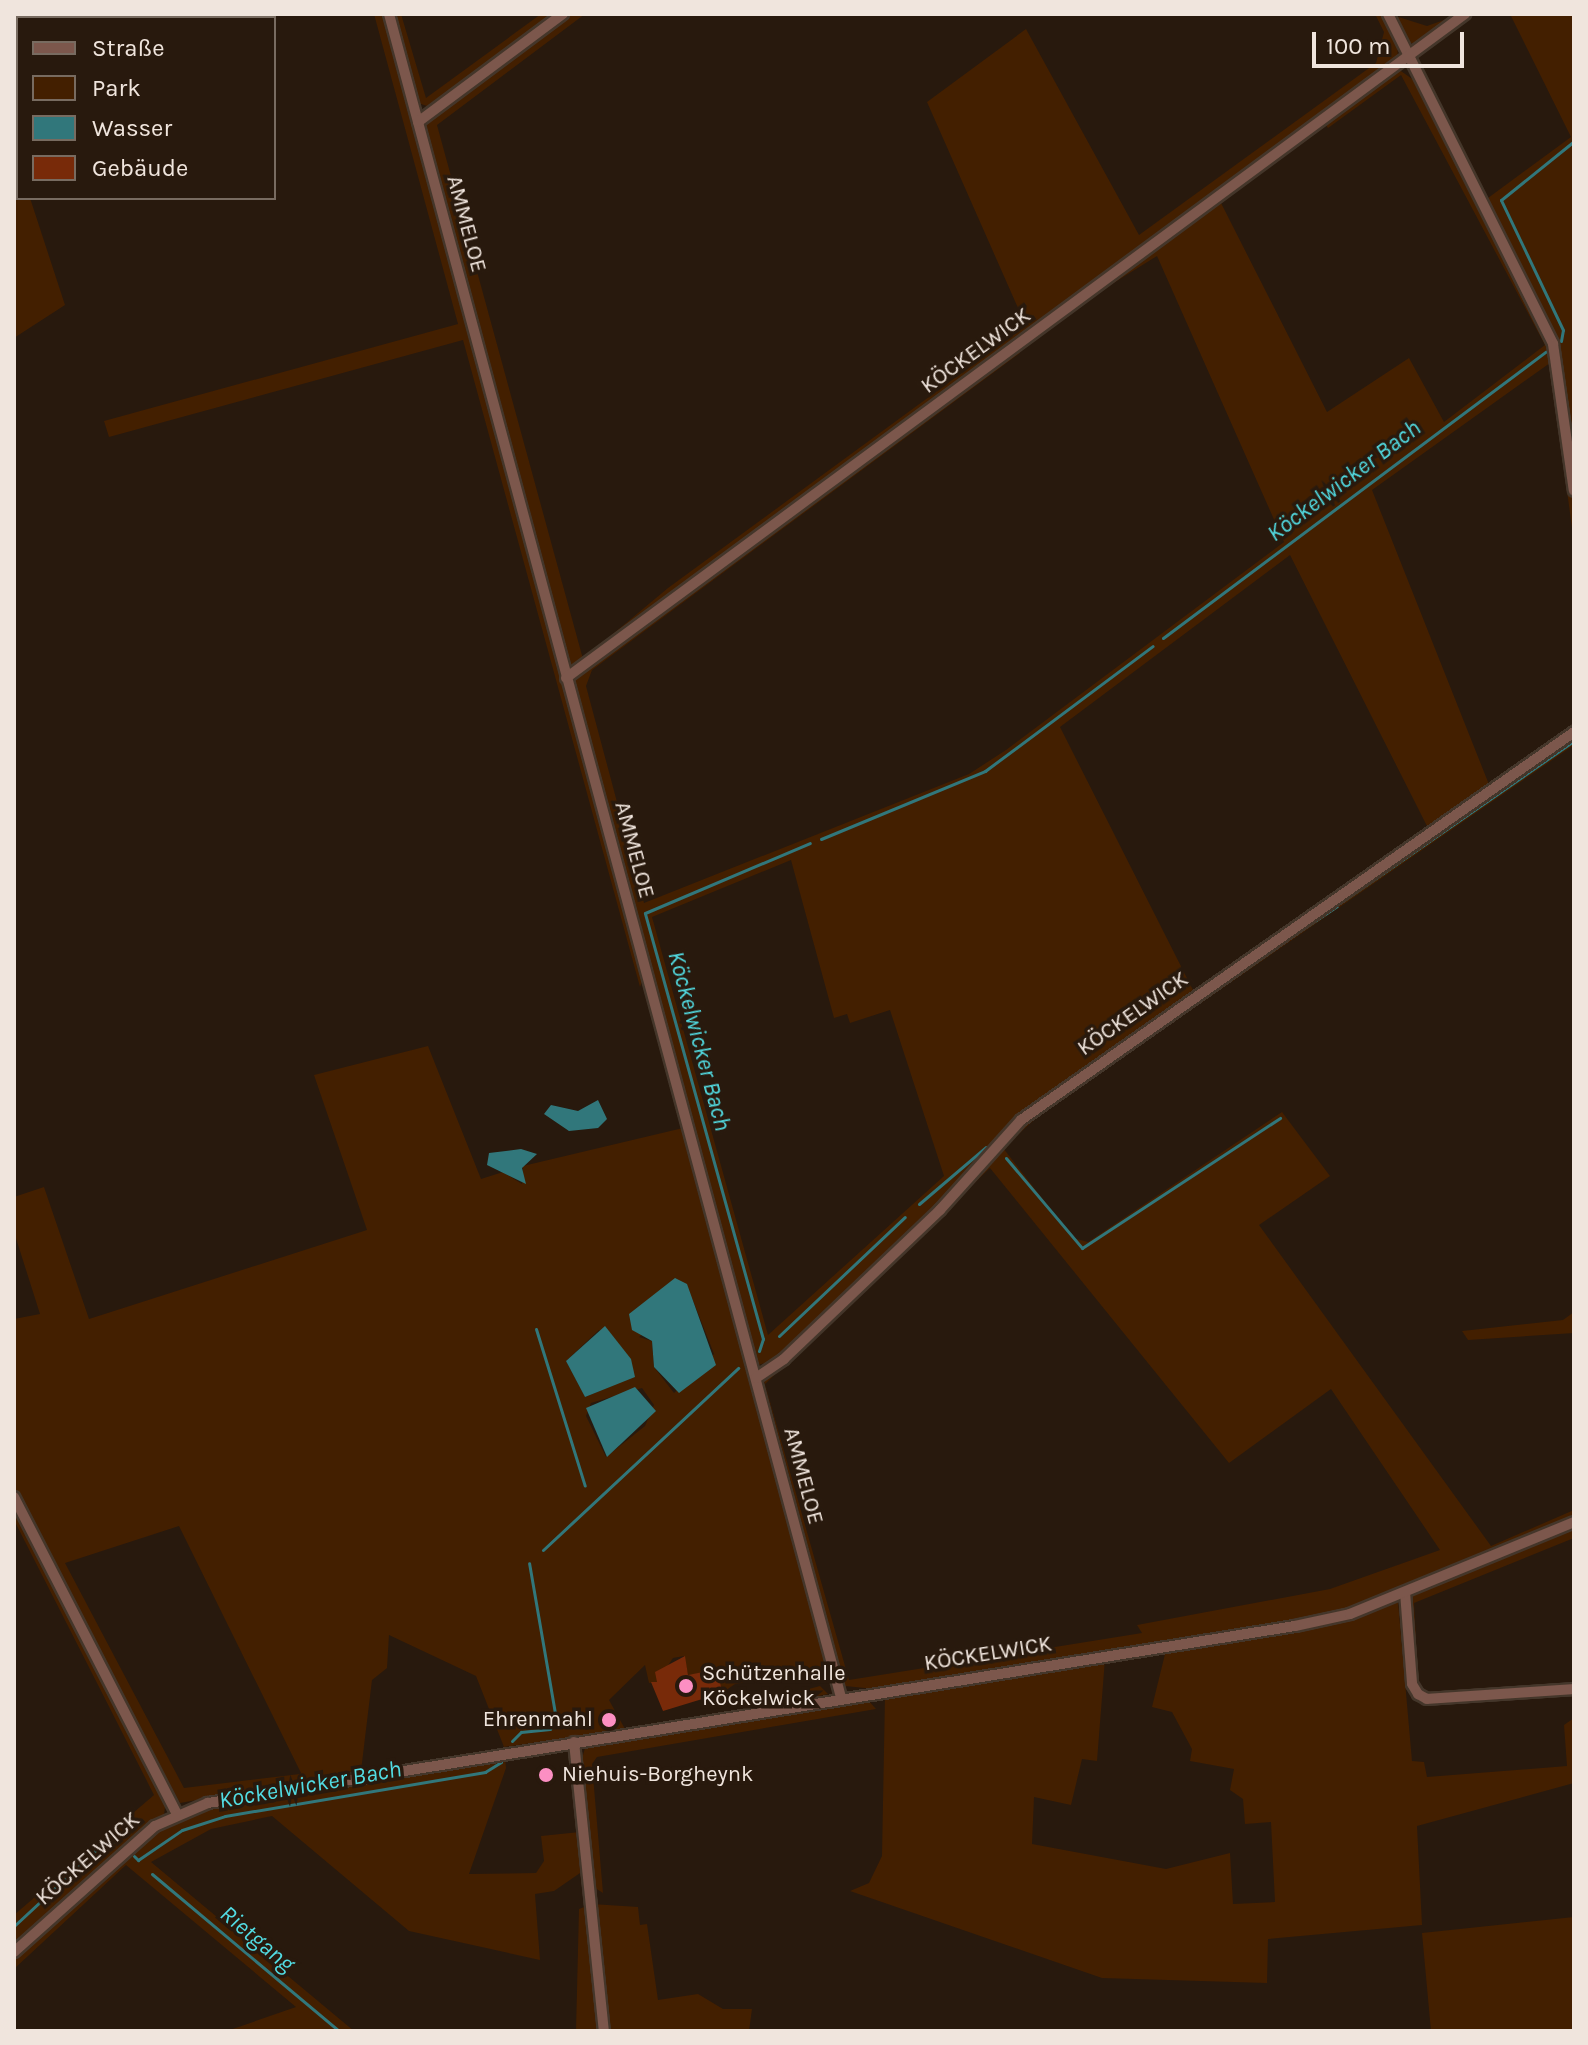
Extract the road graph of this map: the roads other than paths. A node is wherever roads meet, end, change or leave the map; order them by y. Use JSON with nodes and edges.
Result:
{"nodes":[{"id":1,"x":389,"y":14,"type":"edge"},
{"id":2,"x":563,"y":14,"type":"edge"},
{"id":3,"x":1388,"y":14,"type":"edge"},
{"id":4,"x":1465,"y":14,"type":"edge"},
{"id":5,"x":1409,"y":56,"type":"junction"},
{"id":6,"x":418,"y":122,"type":"junction"},
{"id":7,"x":1574,"y":491,"type":"edge"},
{"id":8,"x":566,"y":678,"type":"junction"},
{"id":9,"x":1574,"y":732,"type":"edge"},
{"id":10,"x":756,"y":1378,"type":"junction"},
{"id":11,"x":14,"y":1497,"type":"edge"},
{"id":12,"x":1574,"y":1522,"type":"edge"},
{"id":13,"x":1405,"y":1592,"type":"junction"},
{"id":14,"x":1574,"y":1689,"type":"edge"},
{"id":15,"x":841,"y":1697,"type":"junction"},
{"id":16,"x":574,"y":1742,"type":"junction"},
{"id":17,"x":177,"y":1814,"type":"junction"},
{"id":18,"x":14,"y":1952,"type":"edge"},
{"id":19,"x":604,"y":2031,"type":"edge"}],
"edges":[{"from":1,"to":6,"type":"street","name":"AMMELOE"},
{"from":2,"to":6,"type":"street"},
{"from":3,"to":5,"type":"street"},
{"from":4,"to":5,"type":"street","name":"KÖCKELWICK"},
{"from":5,"to":7,"type":"street"},
{"from":5,"to":8,"type":"street","name":"KÖCKELWICK"},
{"from":6,"to":8,"type":"street","name":"AMMELOE"},
{"from":8,"to":10,"type":"street","name":"AMMELOE"},
{"from":9,"to":10,"type":"street","name":"KÖCKELWICK"},
{"from":10,"to":15,"type":"street","name":"AMMELOE"},
{"from":11,"to":17,"type":"street"},
{"from":12,"to":13,"type":"street","name":"KÖCKELWICK"},
{"from":13,"to":14,"type":"street"},
{"from":13,"to":15,"type":"street","name":"KÖCKELWICK"},
{"from":15,"to":16,"type":"street","name":"KÖCKELWICK"},
{"from":16,"to":17,"type":"street","name":"KÖCKELWICK"},
{"from":16,"to":19,"type":"street"},
{"from":17,"to":18,"type":"street","name":"KÖCKELWICK"}]}
